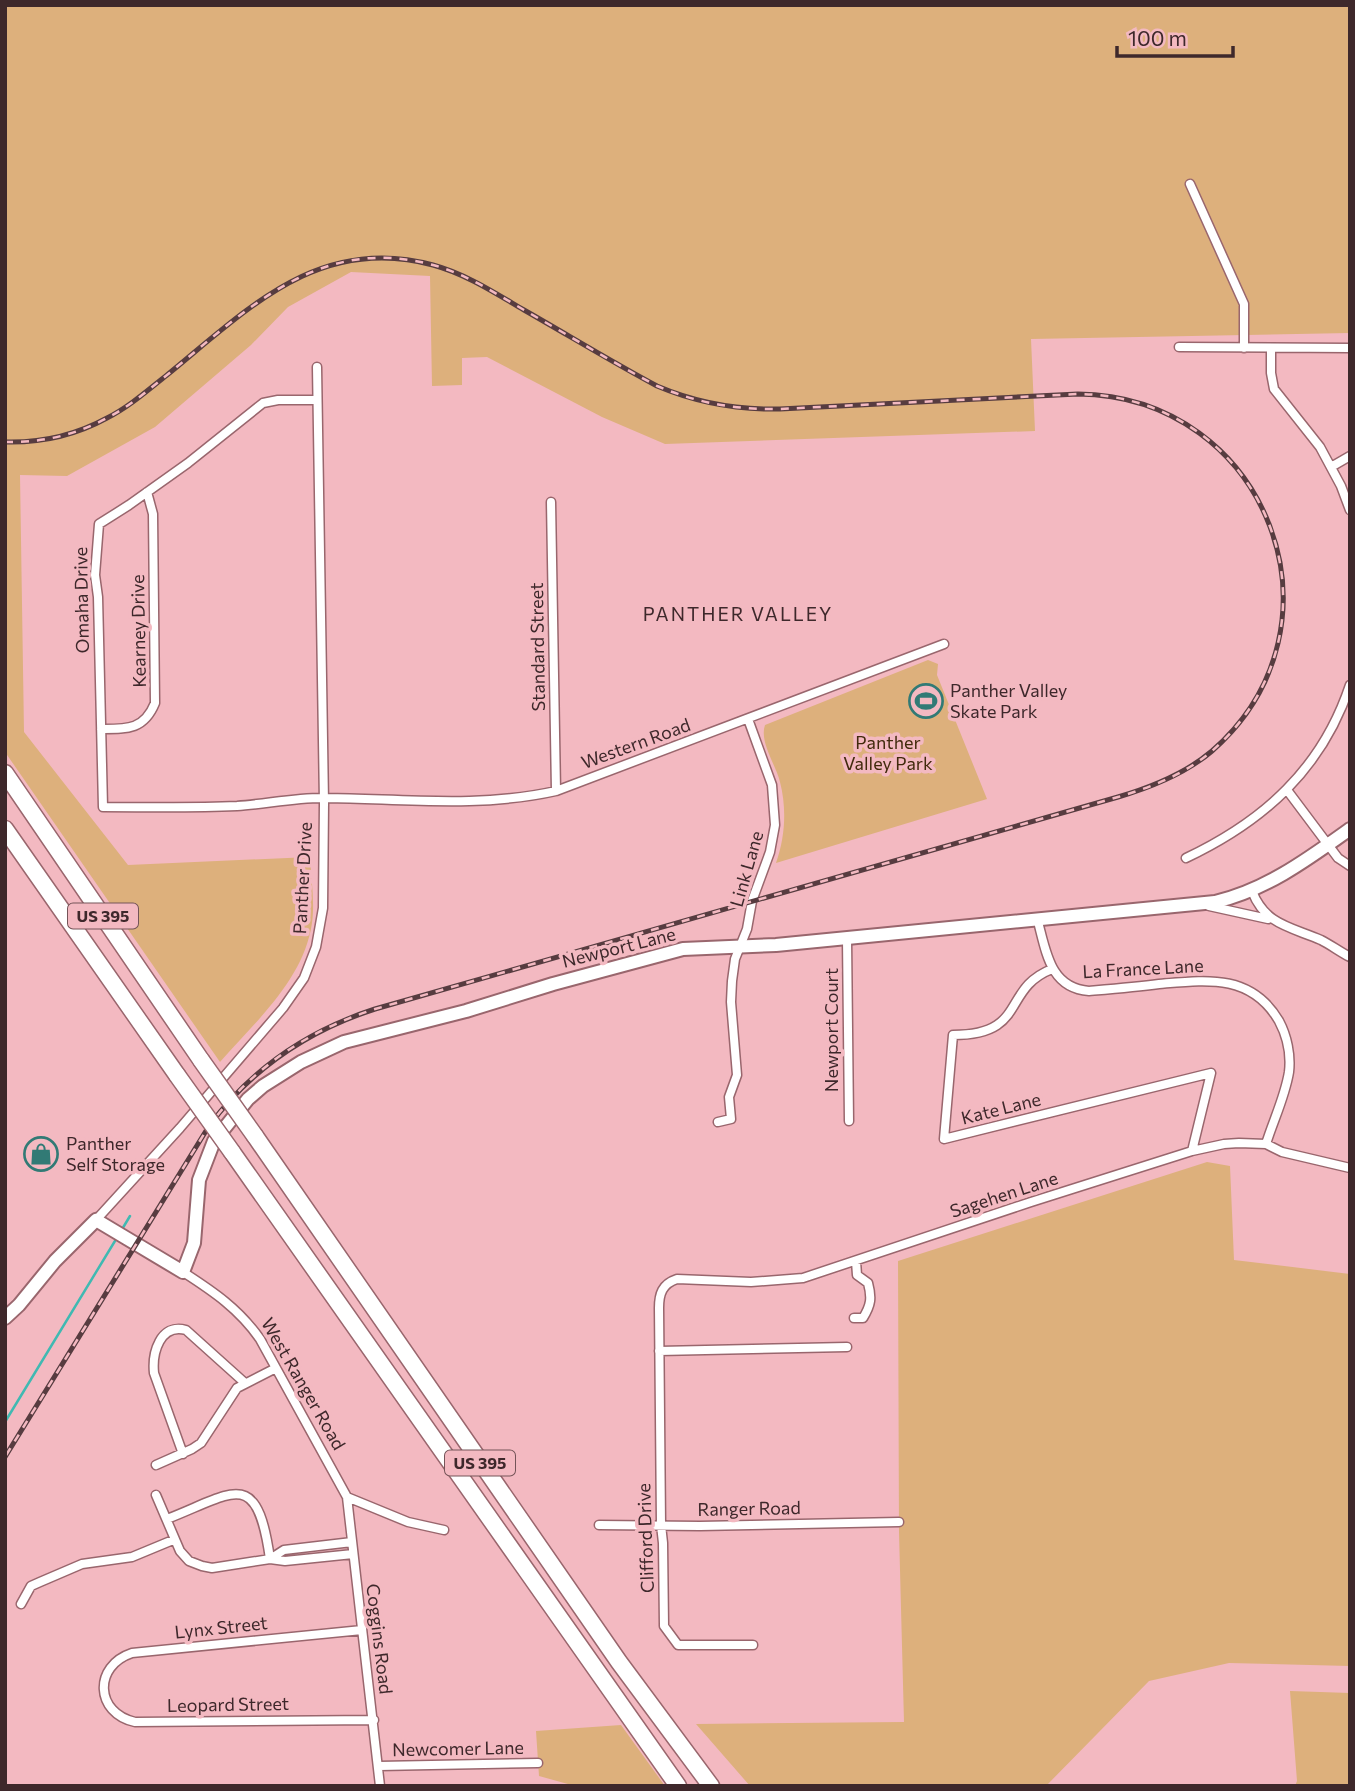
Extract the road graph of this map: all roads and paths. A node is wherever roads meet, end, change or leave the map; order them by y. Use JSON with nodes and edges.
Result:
{"nodes":[{"id":1,"x":1190,"y":184,"type":"dead end"},
{"id":2,"x":1179,"y":347,"type":"dead end"},
{"id":3,"x":1244,"y":348,"type":"junction"},
{"id":4,"x":1271,"y":348,"type":"junction"},
{"id":5,"x":1350,"y":348,"type":"edge"},
{"id":6,"x":317,"y":367,"type":"dead end"},
{"id":7,"x":316,"y":400,"type":"junction"},
{"id":8,"x":1350,"y":456,"type":"edge"},
{"id":9,"x":1331,"y":467,"type":"junction"},
{"id":10,"x":147,"y":492,"type":"junction"},
{"id":11,"x":551,"y":502,"type":"dead end"},
{"id":12,"x":1350,"y":510,"type":"edge"},
{"id":13,"x":944,"y":644,"type":"dead end"},
{"id":14,"x":1350,"y":685,"type":"edge"},
{"id":15,"x":748,"y":719,"type":"junction"},
{"id":16,"x":101,"y":729,"type":"junction"},
{"id":17,"x":5,"y":773,"type":"edge"},
{"id":18,"x":1287,"y":790,"type":"junction"},
{"id":19,"x":556,"y":791,"type":"junction"},
{"id":20,"x":324,"y":798,"type":"junction"},
{"id":21,"x":236,"y":806,"type":"joint"},
{"id":22,"x":5,"y":829,"type":"edge"},
{"id":23,"x":1350,"y":829,"type":"edge"},
{"id":24,"x":1329,"y":844,"type":"junction"},
{"id":25,"x":1186,"y":858,"type":"dead end"},
{"id":26,"x":1350,"y":866,"type":"edge"},
{"id":27,"x":1252,"y":891,"type":"junction"},
{"id":28,"x":1203,"y":904,"type":"junction"},
{"id":29,"x":1037,"y":918,"type":"junction"},
{"id":30,"x":1272,"y":920,"type":"junction"},
{"id":31,"x":847,"y":939,"type":"junction"},
{"id":32,"x":741,"y":947,"type":"junction"},
{"id":33,"x":1350,"y":957,"type":"edge"},
{"id":34,"x":1052,"y":969,"type":"junction"},
{"id":35,"x":849,"y":1121,"type":"dead end"},
{"id":36,"x":718,"y":1122,"type":"dead end"},
{"id":37,"x":1266,"y":1144,"type":"junction"},
{"id":38,"x":1192,"y":1151,"type":"junction"},
{"id":39,"x":1350,"y":1168,"type":"edge"},
{"id":40,"x":96,"y":1220,"type":"junction"},
{"id":41,"x":856,"y":1261,"type":"junction"},
{"id":42,"x":183,"y":1272,"type":"junction"},
{"id":43,"x":666,"y":1283,"type":"joint"},
{"id":44,"x":5,"y":1318,"type":"edge"},
{"id":45,"x":855,"y":1318,"type":"dead end"},
{"id":46,"x":847,"y":1347,"type":"dead end"},
{"id":47,"x":659,"y":1351,"type":"junction"},
{"id":48,"x":276,"y":1368,"type":"junction"},
{"id":49,"x":245,"y":1383,"type":"junction"},
{"id":50,"x":183,"y":1454,"type":"junction"},
{"id":51,"x":156,"y":1465,"type":"dead end"},
{"id":52,"x":156,"y":1495,"type":"dead end"},
{"id":53,"x":347,"y":1497,"type":"junction"},
{"id":54,"x":167,"y":1519,"type":"junction"},
{"id":55,"x":899,"y":1522,"type":"dead end"},
{"id":56,"x":599,"y":1525,"type":"dead end"},
{"id":57,"x":661,"y":1525,"type":"junction"},
{"id":58,"x":443,"y":1530,"type":"dead end"},
{"id":59,"x":173,"y":1540,"type":"junction"},
{"id":60,"x":352,"y":1542,"type":"junction"},
{"id":61,"x":354,"y":1554,"type":"junction"},
{"id":62,"x":270,"y":1559,"type":"junction"},
{"id":63,"x":21,"y":1604,"type":"dead end"},
{"id":64,"x":362,"y":1630,"type":"junction"},
{"id":65,"x":752,"y":1645,"type":"dead end"},
{"id":66,"x":103,"y":1687,"type":"joint"},
{"id":67,"x":374,"y":1720,"type":"junction"},
{"id":68,"x":538,"y":1763,"type":"dead end"},
{"id":69,"x":379,"y":1766,"type":"junction"},
{"id":70,"x":380,"y":1786,"type":"edge"},
{"id":71,"x":678,"y":1786,"type":"edge"},
{"id":72,"x":710,"y":1786,"type":"edge"}],
"edges":[{"from":1,"to":3,"type":"street"},
{"from":2,"to":3,"type":"street"},
{"from":3,"to":4,"type":"street"},
{"from":4,"to":5,"type":"street"},
{"from":4,"to":9,"type":"street"},
{"from":6,"to":7,"type":"street","name":"Panther Drive"},
{"from":7,"to":10,"type":"street","name":"Omaha Drive"},
{"from":7,"to":20,"type":"street","name":"Panther Drive"},
{"from":8,"to":9,"type":"street"},
{"from":9,"to":12,"type":"street"},
{"from":10,"to":16,"type":"street","name":"Omaha Drive"},
{"from":10,"to":16,"type":"street","name":"Kearney Drive"},
{"from":11,"to":19,"type":"street","name":"Standard Street"},
{"from":13,"to":15,"type":"street","name":"Western Road"},
{"from":14,"to":18,"type":"street"},
{"from":15,"to":19,"type":"street","name":"Western Road"},
{"from":15,"to":32,"type":"street","name":"Link Lane"},
{"from":16,"to":21,"type":"street","name":"Omaha Drive"},
{"from":17,"to":72,"type":"highway","number":"US 395","bridge":true},
{"from":18,"to":24,"type":"street"},
{"from":18,"to":25,"type":"street"},
{"from":19,"to":20,"type":"street","name":"Western Road"},
{"from":20,"to":21,"type":"street","name":"Western Road"},
{"from":20,"to":40,"type":"street","name":"Panther Drive"},
{"from":22,"to":71,"type":"highway","number":"US 395","bridge":true},
{"from":23,"to":24,"type":"street","name":"Newport Lane"},
{"from":24,"to":26,"type":"street"},
{"from":24,"to":27,"type":"street","name":"Newport Lane"},
{"from":27,"to":28,"type":"street","name":"Newport Lane"},
{"from":27,"to":30,"type":"street"},
{"from":28,"to":29,"type":"street","name":"Newport Lane"},
{"from":28,"to":30,"type":"street"},
{"from":29,"to":31,"type":"street","name":"Newport Lane"},
{"from":29,"to":34,"type":"street"},
{"from":30,"to":33,"type":"street"},
{"from":31,"to":32,"type":"street","name":"Newport Lane"},
{"from":31,"to":35,"type":"street","name":"Newport Court"},
{"from":32,"to":36,"type":"street","name":"Link Lane"},
{"from":32,"to":42,"type":"street","name":"Newport Lane"},
{"from":34,"to":37,"type":"street","name":"La France Lane"},
{"from":34,"to":38,"type":"street","name":"Kate Lane"},
{"from":37,"to":38,"type":"street","name":"Sagehen Lane"},
{"from":37,"to":39,"type":"street","name":"Sagehen Lane"},
{"from":38,"to":41,"type":"street","name":"Sagehen Lane"},
{"from":40,"to":42,"type":"street","name":"West Ranger Road"},
{"from":40,"to":44,"type":"street","name":"Panther Drive"},
{"from":41,"to":43,"type":"street","name":"Sagehen Lane"},
{"from":41,"to":45,"type":"street"},
{"from":42,"to":48,"type":"street","name":"West Ranger Road"},
{"from":43,"to":47,"type":"street","name":"Clifford Drive"},
{"from":46,"to":47,"type":"street"},
{"from":47,"to":57,"type":"street","name":"Clifford Drive"},
{"from":48,"to":49,"type":"street"},
{"from":48,"to":53,"type":"street","name":"West Ranger Road"},
{"from":49,"to":50,"type":"street"},
{"from":49,"to":50,"type":"street"},
{"from":50,"to":51,"type":"street"},
{"from":52,"to":54,"type":"street"},
{"from":53,"to":58,"type":"street"},
{"from":53,"to":60,"type":"street","name":"Coggins Road"},
{"from":54,"to":59,"type":"street"},
{"from":54,"to":62,"type":"street"},
{"from":55,"to":57,"type":"street","name":"Ranger Road"},
{"from":56,"to":57,"type":"street","name":"Ranger Road"},
{"from":57,"to":65,"type":"street","name":"Clifford Drive"},
{"from":59,"to":62,"type":"street"},
{"from":59,"to":63,"type":"street"},
{"from":60,"to":61,"type":"street","name":"Coggins Road"},
{"from":60,"to":62,"type":"street"},
{"from":61,"to":62,"type":"street"},
{"from":61,"to":64,"type":"street","name":"Coggins Road"},
{"from":64,"to":66,"type":"street","name":"Lynx Street"},
{"from":64,"to":67,"type":"street","name":"Coggins Road"},
{"from":66,"to":67,"type":"street","name":"Leopard Street"},
{"from":67,"to":69,"type":"street","name":"Coggins Road"},
{"from":68,"to":69,"type":"street","name":"Newcomer Lane"},
{"from":69,"to":70,"type":"street","name":"Coggins Road"}]}
